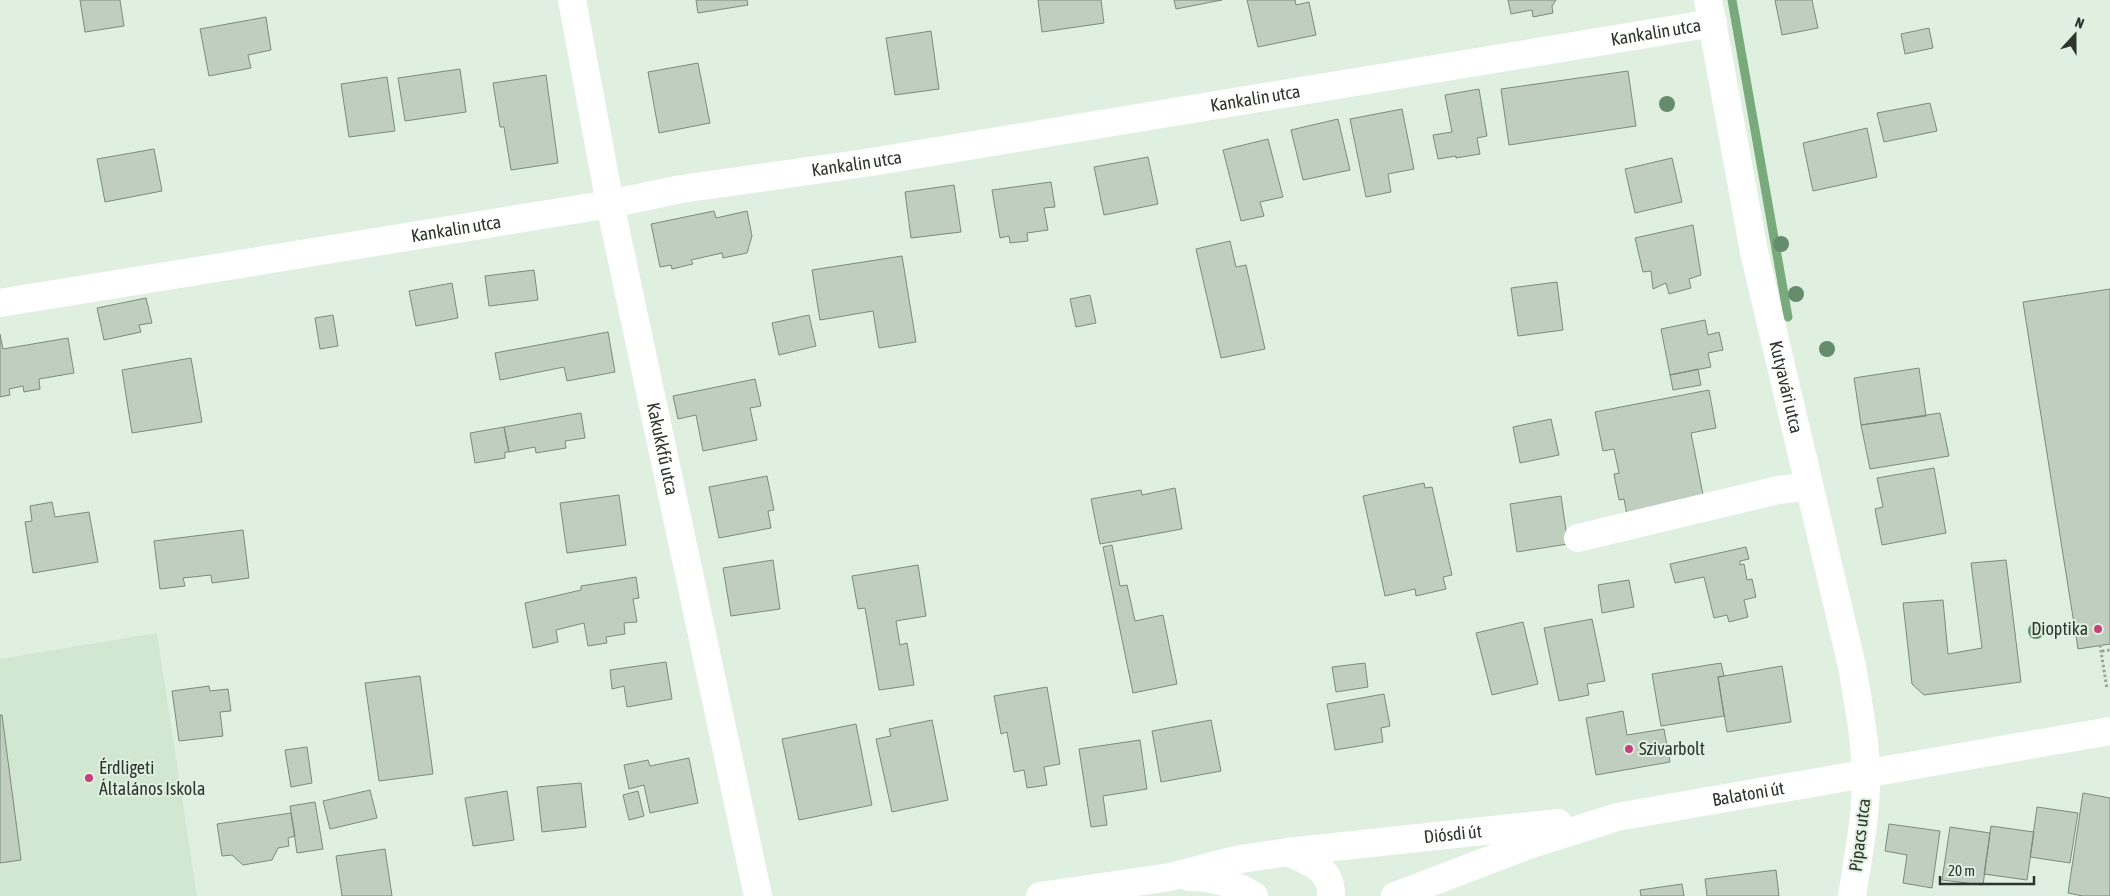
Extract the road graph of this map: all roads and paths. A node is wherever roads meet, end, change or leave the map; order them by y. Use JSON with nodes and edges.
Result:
{"nodes":[{"id":1,"x":572,"y":0,"type":"edge"},
{"id":2,"x":1711,"y":12,"type":"edge"},
{"id":3,"x":610,"y":204,"type":"junction"},
{"id":4,"x":0,"y":303,"type":"edge"},
{"id":5,"x":1810,"y":486,"type":"junction"},
{"id":6,"x":1578,"y":538,"type":"dead end"},
{"id":7,"x":2100,"y":645,"type":"dead end"},
{"id":8,"x":2110,"y":650,"type":"edge"},
{"id":9,"x":2102,"y":651,"type":"junction"},
{"id":10,"x":2107,"y":689,"type":"dead end"},
{"id":11,"x":2110,"y":731,"type":"edge"},
{"id":12,"x":1866,"y":774,"type":"junction"},
{"id":13,"x":1617,"y":817,"type":"junction"},
{"id":14,"x":1288,"y":852,"type":"junction"},
{"id":15,"x":1170,"y":876,"type":"junction"},
{"id":16,"x":758,"y":896,"type":"edge"},
{"id":17,"x":1040,"y":896,"type":"edge"},
{"id":18,"x":1254,"y":896,"type":"edge"},
{"id":19,"x":1331,"y":896,"type":"edge"},
{"id":20,"x":1395,"y":896,"type":"edge"},
{"id":21,"x":1852,"y":896,"type":"edge"}],
"edges":[{"from":1,"to":3,"type":"street","name":"Kakukkfű utca"},
{"from":2,"to":3,"type":"street","name":"Kankalin utca"},
{"from":2,"to":5,"type":"street","name":"Kutyavári utca"},
{"from":3,"to":4,"type":"street","name":"Kankalin utca"},
{"from":3,"to":16,"type":"street","name":"Kakukkfű utca"},
{"from":5,"to":6,"type":"street"},
{"from":5,"to":12,"type":"street","name":"Kutyavári utca"},
{"from":7,"to":9,"type":"path"},
{"from":8,"to":9,"type":"path"},
{"from":9,"to":10,"type":"path"},
{"from":11,"to":12,"type":"street","name":"Balatoni út"},
{"from":12,"to":13,"type":"street","name":"Balatoni út"},
{"from":12,"to":21,"type":"street","name":"Pipacs utca"},
{"from":13,"to":14,"type":"street","name":"Diósdi út"},
{"from":13,"to":20,"type":"street","name":"Balatoni út"},
{"from":14,"to":15,"type":"street","name":"Diósdi út"},
{"from":14,"to":19,"type":"street"},
{"from":15,"to":17,"type":"street","name":"Diósdi út"},
{"from":15,"to":18,"type":"street","name":"Diósdi út"}]}
